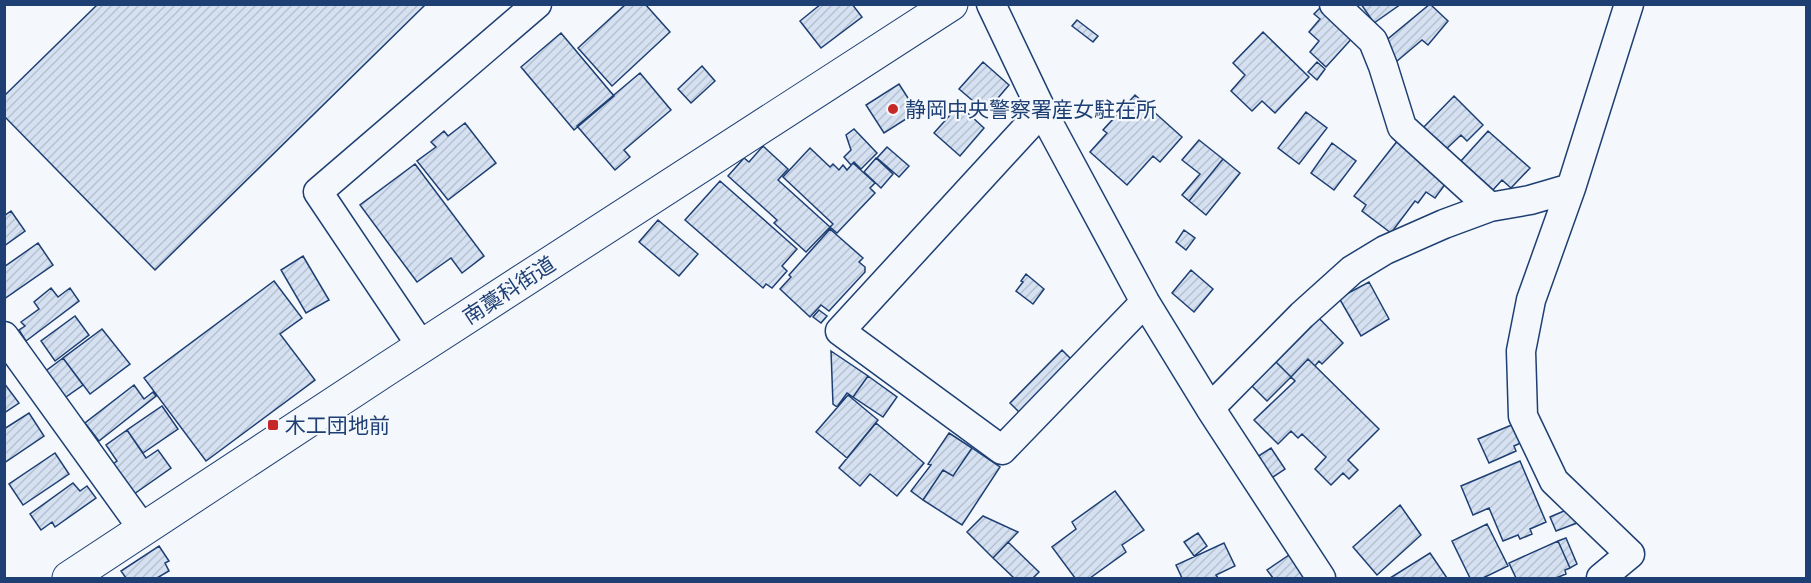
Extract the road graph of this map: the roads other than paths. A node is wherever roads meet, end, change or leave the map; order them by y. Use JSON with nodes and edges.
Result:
{"nodes":[{"id":1,"x":537,"y":4,"type":"edge"},
{"id":2,"x":951,"y":4,"type":"edge"},
{"id":3,"x":991,"y":4,"type":"edge"},
{"id":4,"x":1334,"y":4,"type":"edge"},
{"id":5,"x":1629,"y":4,"type":"edge"},
{"id":6,"x":1042,"y":111,"type":"junction"},
{"id":7,"x":1571,"y":188,"type":"junction"},
{"id":8,"x":1490,"y":207,"type":"junction"},
{"id":9,"x":1145,"y":302,"type":"junction"},
{"id":10,"x":4,"y":336,"type":"edge"},
{"id":11,"x":422,"y":347,"type":"junction"},
{"id":12,"x":1210,"y":408,"type":"junction"},
{"id":13,"x":143,"y":530,"type":"junction"},
{"id":14,"x":69,"y":579,"type":"edge"},
{"id":15,"x":1321,"y":579,"type":"edge"},
{"id":16,"x":1601,"y":579,"type":"edge"}],
"edges":[{"from":1,"to":11,"type":"street"},
{"from":2,"to":11,"type":"main road","name":"南藁科街道"},
{"from":3,"to":6,"type":"street"},
{"from":4,"to":8,"type":"street"},
{"from":5,"to":7,"type":"street"},
{"from":6,"to":9,"type":"street"},
{"from":6,"to":9,"type":"street"},
{"from":7,"to":8,"type":"street"},
{"from":7,"to":16,"type":"street"},
{"from":8,"to":12,"type":"street"},
{"from":9,"to":12,"type":"street"},
{"from":10,"to":13,"type":"street"},
{"from":11,"to":13,"type":"main road","name":"南藁科街道"},
{"from":12,"to":15,"type":"street"},
{"from":13,"to":14,"type":"main road","name":"南藁科街道"}]}
